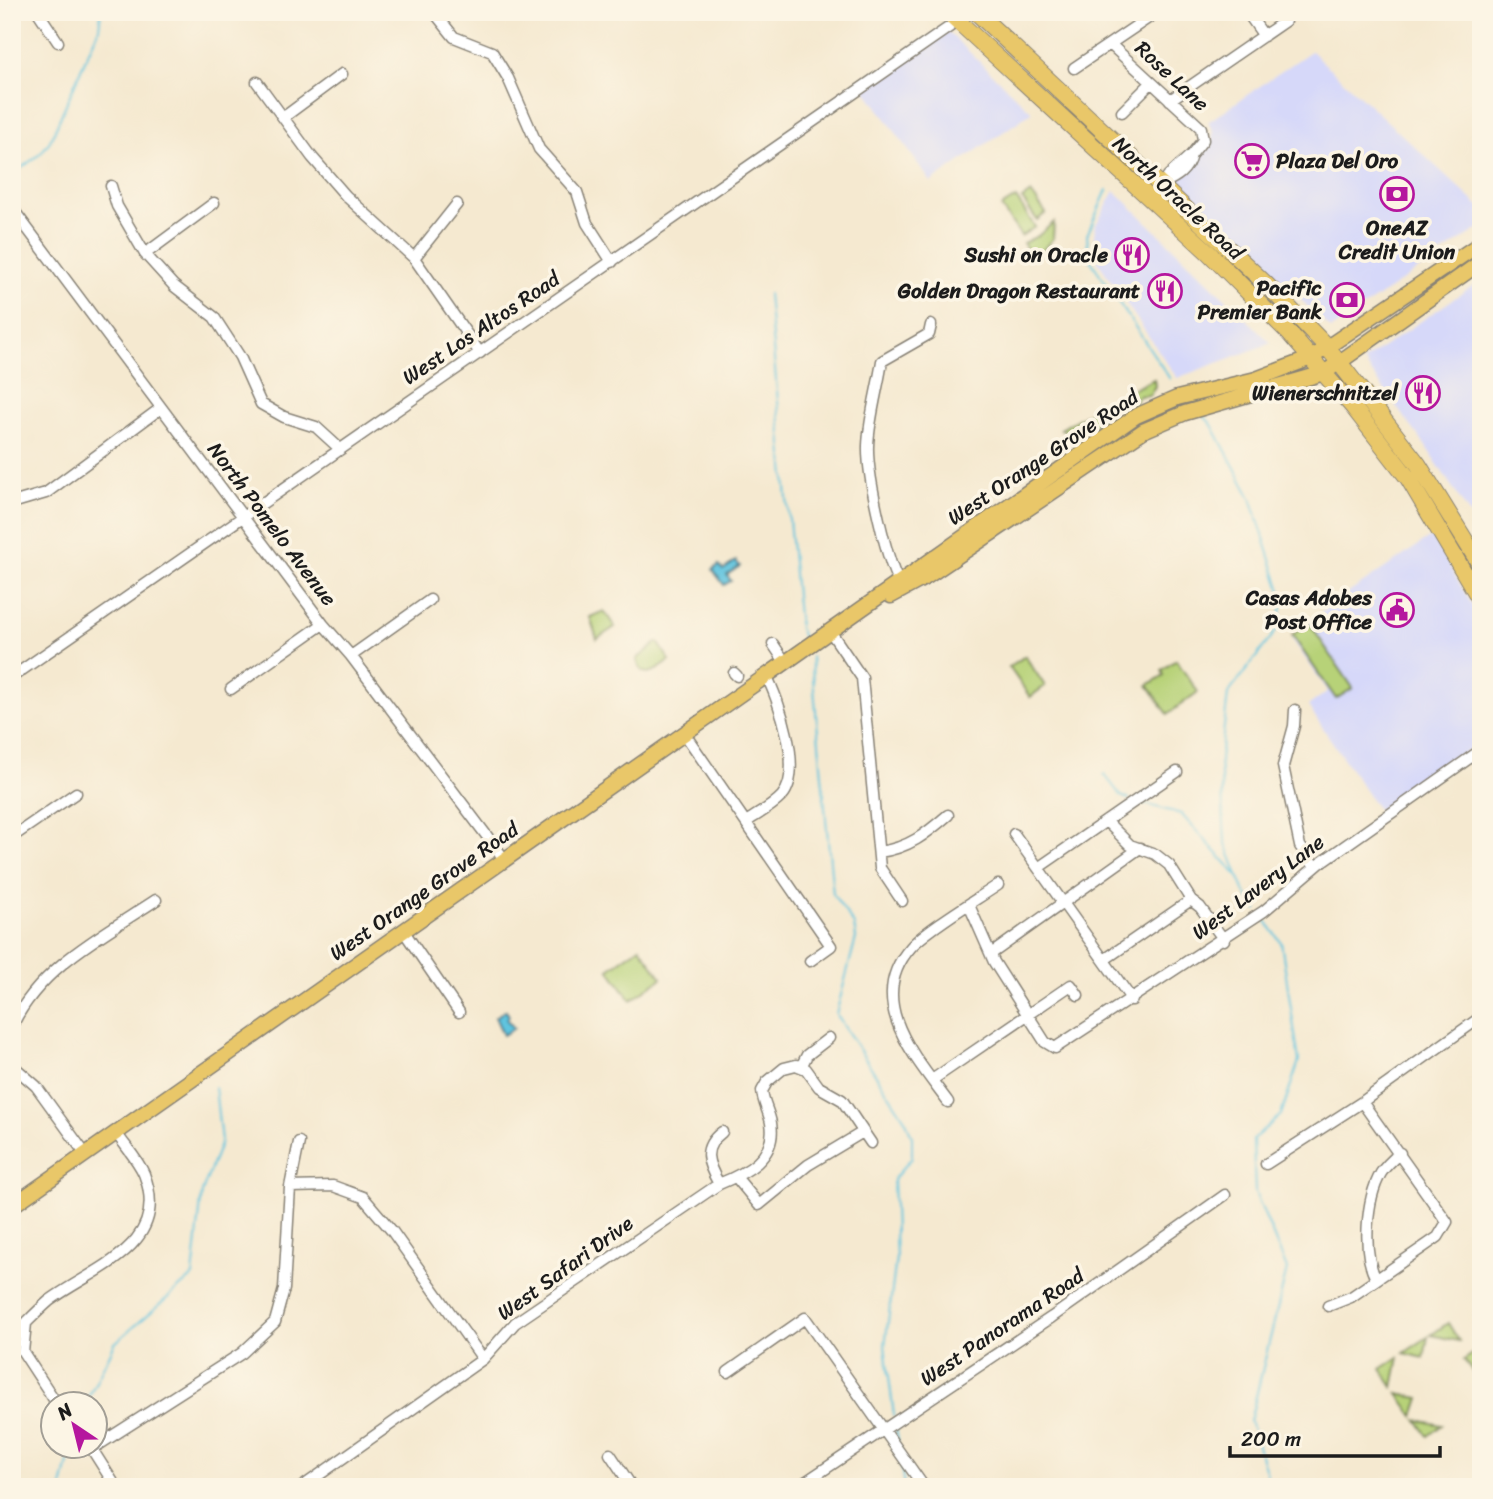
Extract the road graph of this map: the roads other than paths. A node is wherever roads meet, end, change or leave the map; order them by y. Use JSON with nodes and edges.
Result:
{"nodes":[{"id":1,"x":38,"y":12,"type":"edge"},
{"id":2,"x":1157,"y":12,"type":"edge"},
{"id":3,"x":1247,"y":12,"type":"edge"},
{"id":4,"x":439,"y":15,"type":"edge"},
{"id":5,"x":964,"y":15,"type":"edge"},
{"id":6,"x":1285,"y":21,"type":"dead end"},
{"id":7,"x":1264,"y":36,"type":"junction"},
{"id":8,"x":58,"y":42,"type":"dead end"},
{"id":9,"x":1110,"y":44,"type":"junction"},
{"id":10,"x":1074,"y":68,"type":"dead end"},
{"id":11,"x":342,"y":74,"type":"dead end"},
{"id":12,"x":257,"y":82,"type":"dead end"},
{"id":13,"x":1151,"y":83,"type":"junction"},
{"id":14,"x":1170,"y":100,"type":"junction"},
{"id":15,"x":1122,"y":112,"type":"dead end"},
{"id":16,"x":284,"y":117,"type":"junction"},
{"id":17,"x":1164,"y":182,"type":"junction"},
{"id":18,"x":111,"y":186,"type":"dead end"},
{"id":19,"x":1145,"y":193,"type":"junction"},
{"id":20,"x":214,"y":202,"type":"dead end"},
{"id":21,"x":457,"y":204,"type":"dead end"},
{"id":22,"x":12,"y":208,"type":"edge"},
{"id":23,"x":1481,"y":243,"type":"edge"},
{"id":24,"x":145,"y":254,"type":"junction"},
{"id":25,"x":414,"y":258,"type":"junction"},
{"id":26,"x":612,"y":262,"type":"junction"},
{"id":27,"x":1481,"y":262,"type":"edge"},
{"id":28,"x":930,"y":325,"type":"dead end"},
{"id":29,"x":1328,"y":348,"type":"junction"},
{"id":30,"x":480,"y":352,"type":"junction"},
{"id":31,"x":1311,"y":358,"type":"junction"},
{"id":32,"x":1340,"y":363,"type":"junction"},
{"id":33,"x":1324,"y":373,"type":"junction"},
{"id":34,"x":161,"y":408,"type":"junction"},
{"id":35,"x":339,"y":448,"type":"junction"},
{"id":36,"x":12,"y":503,"type":"edge"},
{"id":37,"x":244,"y":516,"type":"junction"},
{"id":38,"x":1481,"y":566,"type":"edge"},
{"id":39,"x":901,"y":587,"type":"junction"},
{"id":40,"x":430,"y":600,"type":"dead end"},
{"id":41,"x":1481,"y":601,"type":"edge"},
{"id":42,"x":323,"y":624,"type":"junction"},
{"id":43,"x":830,"y":631,"type":"junction"},
{"id":44,"x":773,"y":644,"type":"dead end"},
{"id":45,"x":351,"y":656,"type":"junction"},
{"id":46,"x":785,"y":662,"type":"junction"},
{"id":47,"x":766,"y":675,"type":"junction"},
{"id":48,"x":12,"y":677,"type":"edge"},
{"id":49,"x":231,"y":689,"type":"dead end"},
{"id":50,"x":1295,"y":710,"type":"dead end"},
{"id":51,"x":684,"y":733,"type":"junction"},
{"id":52,"x":1481,"y":750,"type":"edge"},
{"id":53,"x":1177,"y":772,"type":"dead end"},
{"id":54,"x":76,"y":793,"type":"dead end"},
{"id":55,"x":948,"y":816,"type":"dead end"},
{"id":56,"x":746,"y":821,"type":"junction"},
{"id":57,"x":1106,"y":821,"type":"junction"},
{"id":58,"x":1014,"y":834,"type":"dead end"},
{"id":59,"x":12,"y":837,"type":"edge"},
{"id":60,"x":1140,"y":848,"type":"junction"},
{"id":61,"x":879,"y":852,"type":"junction"},
{"id":62,"x":505,"y":860,"type":"junction"},
{"id":63,"x":1315,"y":867,"type":"junction"},
{"id":64,"x":1038,"y":868,"type":"junction"},
{"id":65,"x":998,"y":885,"type":"dead end"},
{"id":66,"x":156,"y":900,"type":"dead end"},
{"id":67,"x":1191,"y":900,"type":"junction"},
{"id":68,"x":902,"y":901,"type":"dead end"},
{"id":69,"x":1063,"y":902,"type":"junction"},
{"id":70,"x":969,"y":905,"type":"junction"},
{"id":71,"x":405,"y":933,"type":"junction"},
{"id":72,"x":1224,"y":940,"type":"junction"},
{"id":73,"x":991,"y":954,"type":"junction"},
{"id":74,"x":1104,"y":960,"type":"junction"},
{"id":75,"x":810,"y":961,"type":"dead end"},
{"id":76,"x":1078,"y":995,"type":"dead end"},
{"id":77,"x":1132,"y":1000,"type":"junction"},
{"id":78,"x":459,"y":1013,"type":"dead end"},
{"id":79,"x":1030,"y":1014,"type":"junction"},
{"id":80,"x":1481,"y":1017,"type":"edge"},
{"id":81,"x":12,"y":1026,"type":"edge"},
{"id":82,"x":829,"y":1038,"type":"dead end"},
{"id":83,"x":12,"y":1065,"type":"edge"},
{"id":84,"x":801,"y":1067,"type":"junction"},
{"id":85,"x":932,"y":1080,"type":"junction"},
{"id":86,"x":948,"y":1101,"type":"dead end"},
{"id":87,"x":1363,"y":1102,"type":"junction"},
{"id":88,"x":722,"y":1132,"type":"dead end"},
{"id":89,"x":863,"y":1132,"type":"junction"},
{"id":90,"x":117,"y":1134,"type":"junction"},
{"id":91,"x":299,"y":1142,"type":"dead end"},
{"id":92,"x":871,"y":1143,"type":"dead end"},
{"id":93,"x":1400,"y":1153,"type":"junction"},
{"id":94,"x":86,"y":1155,"type":"junction"},
{"id":95,"x":1266,"y":1164,"type":"dead end"},
{"id":96,"x":736,"y":1177,"type":"junction"},
{"id":97,"x":719,"y":1184,"type":"junction"},
{"id":98,"x":290,"y":1187,"type":"junction"},
{"id":99,"x":1226,"y":1195,"type":"dead end"},
{"id":100,"x":12,"y":1206,"type":"edge"},
{"id":101,"x":1376,"y":1279,"type":"junction"},
{"id":102,"x":1328,"y":1306,"type":"dead end"},
{"id":103,"x":12,"y":1334,"type":"edge"},
{"id":104,"x":24,"y":1338,"type":"junction"},
{"id":105,"x":483,"y":1359,"type":"junction"},
{"id":106,"x":728,"y":1372,"type":"dead end"},
{"id":107,"x":47,"y":1390,"type":"edge"},
{"id":108,"x":884,"y":1429,"type":"junction"},
{"id":109,"x":108,"y":1437,"type":"edge"},
{"id":110,"x":610,"y":1454,"type":"dead end"},
{"id":111,"x":99,"y":1460,"type":"edge"},
{"id":112,"x":116,"y":1487,"type":"edge"},
{"id":113,"x":302,"y":1487,"type":"edge"},
{"id":114,"x":632,"y":1487,"type":"edge"},
{"id":115,"x":797,"y":1487,"type":"edge"},
{"id":116,"x":924,"y":1487,"type":"edge"}],
"edges":[{"from":1,"to":8,"type":"street"},
{"from":2,"to":9,"type":"street"},
{"from":3,"to":7,"type":"street"},
{"from":4,"to":26,"type":"street"},
{"from":5,"to":17,"type":"highway","name":"North Oracle Road"},
{"from":5,"to":19,"type":"highway","name":"North Oracle Road"},
{"from":5,"to":26,"type":"street","name":"West Los Altos Road"},
{"from":6,"to":7,"type":"street"},
{"from":7,"to":14,"type":"street"},
{"from":9,"to":10,"type":"street"},
{"from":9,"to":13,"type":"street","name":"Rose Lane"},
{"from":11,"to":16,"type":"street"},
{"from":12,"to":16,"type":"street"},
{"from":13,"to":14,"type":"street","name":"Rose Lane"},
{"from":13,"to":15,"type":"street"},
{"from":14,"to":17,"type":"street","name":"Rose Lane"},
{"from":16,"to":25,"type":"street"},
{"from":17,"to":19,"type":"street"},
{"from":17,"to":29,"type":"highway","name":"North Oracle Road"},
{"from":18,"to":24,"type":"street"},
{"from":19,"to":31,"type":"highway","name":"North Oracle Road"},
{"from":20,"to":24,"type":"street"},
{"from":21,"to":25,"type":"street"},
{"from":22,"to":34,"type":"street","name":"North Pomelo Avenue"},
{"from":23,"to":29,"type":"main road","name":"West Orange Grove Road"},
{"from":24,"to":35,"type":"street"},
{"from":25,"to":30,"type":"street"},
{"from":26,"to":30,"type":"street","name":"West Los Altos Road"},
{"from":27,"to":32,"type":"main road","name":"West Orange Grove Road"},
{"from":28,"to":39,"type":"street"},
{"from":29,"to":31,"type":"main road","name":"West Orange Grove Road"},
{"from":29,"to":32,"type":"highway","name":"North Oracle Road"},
{"from":30,"to":35,"type":"street","name":"West Los Altos Road"},
{"from":31,"to":33,"type":"highway","name":"North Oracle Road"},
{"from":31,"to":39,"type":"main road","name":"West Orange Grove Road"},
{"from":32,"to":33,"type":"main road","name":"West Orange Grove Road"},
{"from":32,"to":38,"type":"highway","name":"North Oracle Road"},
{"from":33,"to":39,"type":"main road","name":"West Orange Grove Road"},
{"from":33,"to":41,"type":"highway","name":"North Oracle Road"},
{"from":34,"to":36,"type":"street"},
{"from":34,"to":37,"type":"street","name":"North Pomelo Avenue"},
{"from":35,"to":37,"type":"street","name":"West Los Altos Road"},
{"from":37,"to":42,"type":"street","name":"North Pomelo Avenue"},
{"from":37,"to":48,"type":"street","name":"West Los Altos Road"},
{"from":39,"to":43,"type":"main road","name":"West Orange Grove Road"},
{"from":40,"to":45,"type":"street"},
{"from":42,"to":45,"type":"street","name":"North Pomelo Avenue"},
{"from":42,"to":49,"type":"street"},
{"from":43,"to":46,"type":"main road","name":"West Orange Grove Road"},
{"from":43,"to":61,"type":"street"},
{"from":44,"to":46,"type":"street"},
{"from":45,"to":62,"type":"street","name":"North Pomelo Avenue"},
{"from":46,"to":47,"type":"main road","name":"West Orange Grove Road"},
{"from":47,"to":51,"type":"main road","name":"West Orange Grove Road"},
{"from":47,"to":56,"type":"street"},
{"from":50,"to":63,"type":"street"},
{"from":51,"to":56,"type":"street"},
{"from":51,"to":62,"type":"main road","name":"West Orange Grove Road"},
{"from":52,"to":63,"type":"street","name":"West Lavery Lane"},
{"from":53,"to":57,"type":"street"},
{"from":54,"to":59,"type":"street"},
{"from":55,"to":61,"type":"street"},
{"from":56,"to":75,"type":"street"},
{"from":57,"to":60,"type":"street"},
{"from":57,"to":64,"type":"street"},
{"from":58,"to":64,"type":"street"},
{"from":60,"to":67,"type":"street"},
{"from":60,"to":69,"type":"street"},
{"from":61,"to":68,"type":"street"},
{"from":62,"to":71,"type":"main road","name":"West Orange Grove Road"},
{"from":63,"to":72,"type":"street","name":"West Lavery Lane"},
{"from":64,"to":69,"type":"street"},
{"from":65,"to":70,"type":"street"},
{"from":66,"to":81,"type":"street"},
{"from":67,"to":72,"type":"street"},
{"from":67,"to":74,"type":"street"},
{"from":69,"to":73,"type":"street"},
{"from":69,"to":74,"type":"street"},
{"from":70,"to":73,"type":"street"},
{"from":70,"to":85,"type":"street"},
{"from":71,"to":78,"type":"street"},
{"from":71,"to":90,"type":"main road","name":"West Orange Grove Road"},
{"from":72,"to":77,"type":"street","name":"West Lavery Lane"},
{"from":73,"to":79,"type":"street"},
{"from":74,"to":77,"type":"street"},
{"from":76,"to":79,"type":"street"},
{"from":77,"to":79,"type":"street","name":"West Lavery Lane"},
{"from":79,"to":85,"type":"street"},
{"from":80,"to":87,"type":"street"},
{"from":82,"to":84,"type":"street","name":"West Safari Drive"},
{"from":83,"to":94,"type":"street"},
{"from":84,"to":89,"type":"street"},
{"from":84,"to":96,"type":"street","name":"West Safari Drive"},
{"from":85,"to":86,"type":"street"},
{"from":87,"to":93,"type":"street"},
{"from":87,"to":95,"type":"street"},
{"from":88,"to":97,"type":"street"},
{"from":89,"to":92,"type":"street"},
{"from":89,"to":96,"type":"street"},
{"from":90,"to":94,"type":"main road","name":"West Orange Grove Road"},
{"from":90,"to":104,"type":"street"},
{"from":91,"to":98,"type":"street"},
{"from":93,"to":101,"type":"street"},
{"from":93,"to":101,"type":"street"},
{"from":94,"to":100,"type":"main road","name":"West Orange Grove Road"},
{"from":96,"to":97,"type":"street","name":"West Safari Drive"},
{"from":97,"to":105,"type":"street","name":"West Safari Drive"},
{"from":98,"to":105,"type":"street"},
{"from":98,"to":109,"type":"street"},
{"from":99,"to":108,"type":"street","name":"West Panorama Road"},
{"from":101,"to":102,"type":"street"},
{"from":103,"to":104,"type":"street"},
{"from":104,"to":107,"type":"street"},
{"from":105,"to":113,"type":"street","name":"West Safari Drive"},
{"from":106,"to":108,"type":"street"},
{"from":108,"to":115,"type":"street","name":"West Panorama Road"},
{"from":108,"to":116,"type":"street"},
{"from":110,"to":114,"type":"street"},
{"from":111,"to":112,"type":"street"}]}
